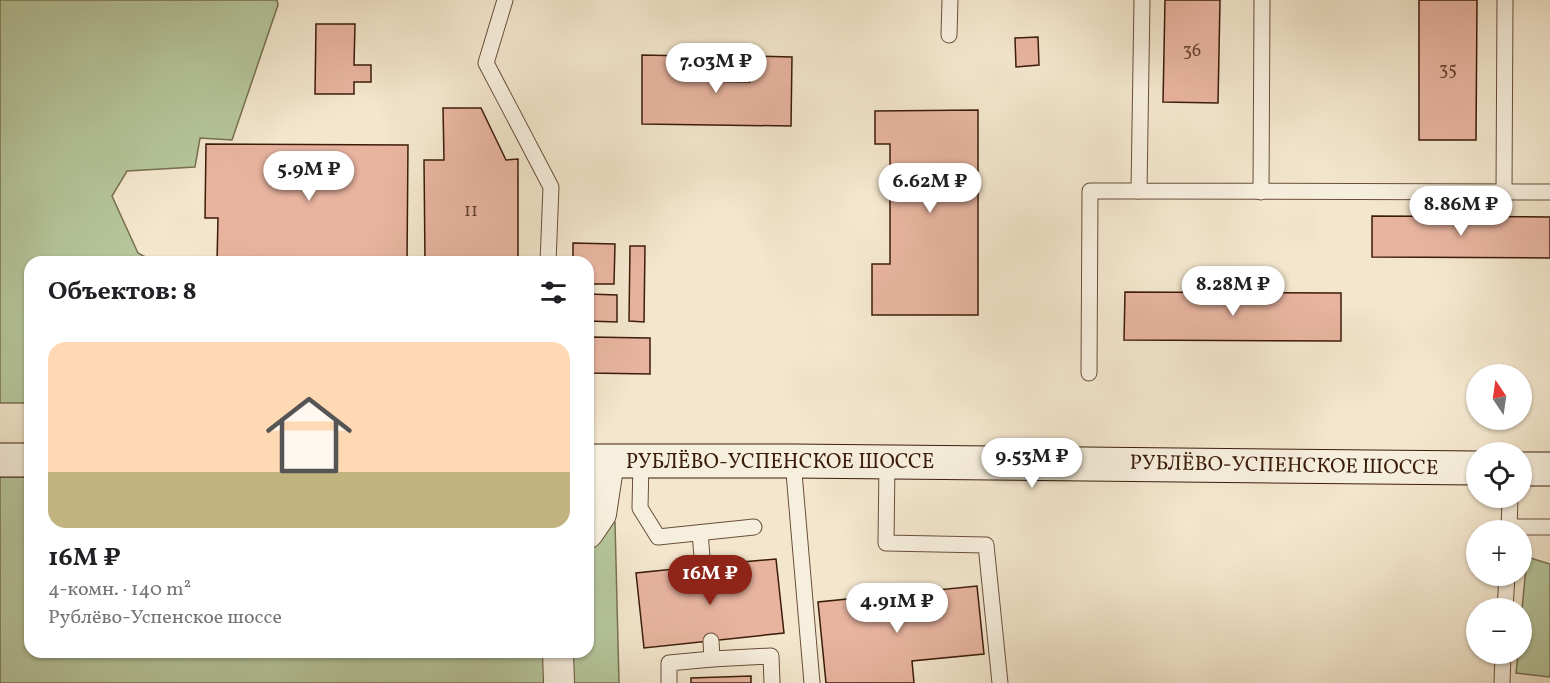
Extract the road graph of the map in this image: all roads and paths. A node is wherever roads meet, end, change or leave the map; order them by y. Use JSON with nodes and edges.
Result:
{"nodes":[{"id":1,"x":505,"y":0,"type":"edge"},
{"id":2,"x":950,"y":0,"type":"edge"},
{"id":3,"x":1142,"y":0,"type":"edge"},
{"id":4,"x":1262,"y":0,"type":"edge"},
{"id":5,"x":1505,"y":0,"type":"edge"},
{"id":6,"x":949,"y":35,"type":"dead end"},
{"id":7,"x":1139,"y":191,"type":"junction"},
{"id":8,"x":1261,"y":192,"type":"junction"},
{"id":9,"x":1504,"y":192,"type":"junction"},
{"id":10,"x":1550,"y":192,"type":"edge"},
{"id":11,"x":548,"y":256,"type":"edge"},
{"id":12,"x":1089,"y":373,"type":"dead end"},
{"id":13,"x":24,"y":459,"type":"edge"},
{"id":14,"x":0,"y":460,"type":"edge"},
{"id":15,"x":613,"y":461,"type":"edge"},
{"id":16,"x":793,"y":461,"type":"junction"},
{"id":17,"x":887,"y":462,"type":"junction"},
{"id":18,"x":1466,"y":468,"type":"edge"},
{"id":19,"x":1532,"y":469,"type":"edge"},
{"id":20,"x":1550,"y":469,"type":"edge"},
{"id":21,"x":594,"y":525,"type":"edge"},
{"id":22,"x":1550,"y":527,"type":"edge"},
{"id":23,"x":754,"y":528,"type":"dead end"},
{"id":24,"x":1532,"y":528,"type":"edge"},
{"id":25,"x":700,"y":533,"type":"junction"},
{"id":26,"x":704,"y":580,"type":"dead end"},
{"id":27,"x":711,"y":641,"type":"dead end"},
{"id":28,"x":558,"y":658,"type":"edge"},
{"id":29,"x":712,"y":658,"type":"junction"},
{"id":30,"x":1503,"y":664,"type":"edge"},
{"id":31,"x":560,"y":683,"type":"edge"},
{"id":32,"x":669,"y":683,"type":"edge"},
{"id":33,"x":772,"y":683,"type":"edge"},
{"id":34,"x":812,"y":683,"type":"edge"},
{"id":35,"x":1000,"y":683,"type":"edge"},
{"id":36,"x":1502,"y":683,"type":"edge"}],
"edges":[{"from":1,"to":11,"type":"lane"},
{"from":2,"to":6,"type":"lane"},
{"from":3,"to":7,"type":"lane"},
{"from":4,"to":8,"type":"lane"},
{"from":5,"to":9,"type":"lane"},
{"from":7,"to":8,"type":"lane"},
{"from":7,"to":12,"type":"lane"},
{"from":8,"to":9,"type":"lane"},
{"from":9,"to":10,"type":"lane"},
{"from":13,"to":14,"type":"main road"},
{"from":15,"to":16,"type":"main road","name":"РУБЛЁВО-УСПЕНСКОЕ ШОССЕ"},
{"from":15,"to":21,"type":"street"},
{"from":15,"to":25,"type":"lane"},
{"from":16,"to":17,"type":"main road","name":"РУБЛЁВО-УСПЕНСКОЕ ШОССЕ"},
{"from":16,"to":34,"type":"lane"},
{"from":17,"to":18,"type":"main road","name":"РУБЛЁВО-УСПЕНСКОЕ ШОССЕ"},
{"from":17,"to":35,"type":"lane"},
{"from":19,"to":20,"type":"main road"},
{"from":22,"to":24,"type":"lane"},
{"from":23,"to":25,"type":"lane"},
{"from":25,"to":26,"type":"lane"},
{"from":27,"to":29,"type":"lane"},
{"from":28,"to":31,"type":"street"},
{"from":29,"to":32,"type":"lane"},
{"from":29,"to":33,"type":"lane"},
{"from":30,"to":36,"type":"lane"}]}
